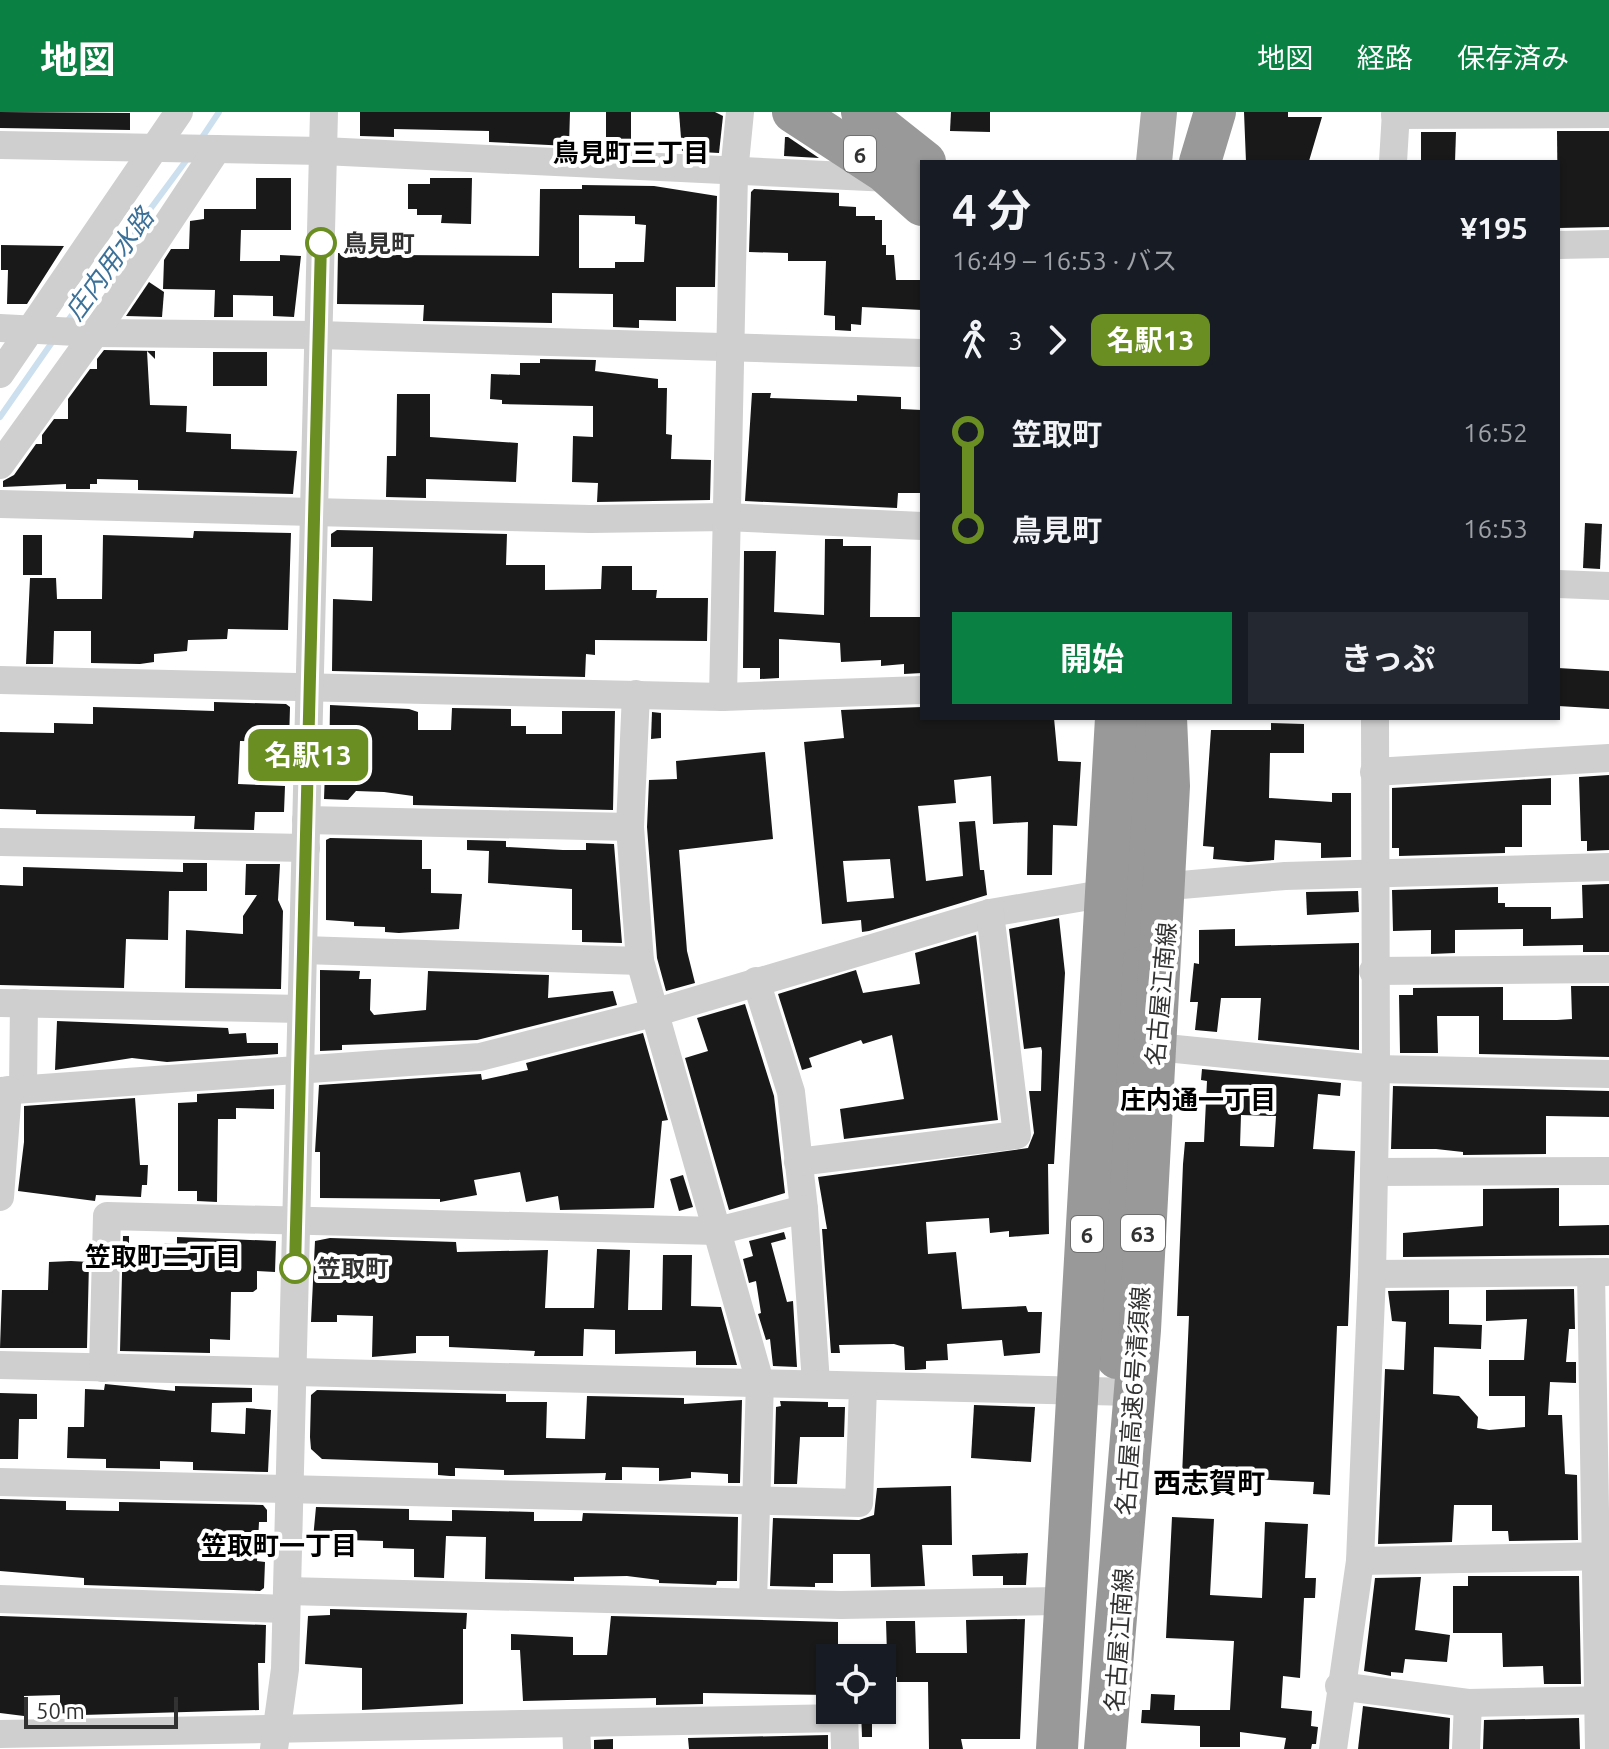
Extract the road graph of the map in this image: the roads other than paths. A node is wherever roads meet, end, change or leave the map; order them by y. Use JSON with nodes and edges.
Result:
{"nodes":[{"id":1,"x":179,"y":112,"type":"edge"},
{"id":2,"x":324,"y":112,"type":"edge"},
{"id":3,"x":740,"y":112,"type":"edge"},
{"id":4,"x":793,"y":112,"type":"edge"},
{"id":5,"x":862,"y":112,"type":"edge"},
{"id":6,"x":1216,"y":112,"type":"edge"},
{"id":7,"x":1396,"y":114,"type":"edge"},
{"id":8,"x":1609,"y":114,"type":"edge"},
{"id":9,"x":1157,"y":116,"type":"edge"},
{"id":10,"x":0,"y":145,"type":"edge"},
{"id":11,"x":217,"y":149,"type":"junction"},
{"id":12,"x":156,"y":150,"type":"junction"},
{"id":13,"x":323,"y":151,"type":"junction"},
{"id":14,"x":922,"y":160,"type":"edge"},
{"id":15,"x":1154,"y":160,"type":"edge"},
{"id":16,"x":1201,"y":160,"type":"edge"},
{"id":17,"x":1212,"y":160,"type":"edge"},
{"id":18,"x":1393,"y":160,"type":"edge"},
{"id":19,"x":734,"y":173,"type":"junction"},
{"id":20,"x":920,"y":179,"type":"edge"},
{"id":21,"x":920,"y":203,"type":"edge"},
{"id":22,"x":1609,"y":244,"type":"edge"},
{"id":23,"x":1560,"y":245,"type":"edge"},
{"id":24,"x":0,"y":328,"type":"edge"},
{"id":25,"x":29,"y":328,"type":"junction"},
{"id":26,"x":95,"y":333,"type":"junction"},
{"id":27,"x":318,"y":335,"type":"junction"},
{"id":28,"x":731,"y":349,"type":"junction"},
{"id":29,"x":920,"y":353,"type":"edge"},
{"id":30,"x":0,"y":374,"type":"edge"},
{"id":31,"x":0,"y":465,"type":"edge"},
{"id":32,"x":0,"y":504,"type":"edge"},
{"id":33,"x":314,"y":510,"type":"junction"},
{"id":34,"x":726,"y":517,"type":"junction"},
{"id":35,"x":920,"y":526,"type":"edge"},
{"id":36,"x":1560,"y":584,"type":"edge"},
{"id":37,"x":1609,"y":586,"type":"edge"},
{"id":38,"x":0,"y":680,"type":"edge"},
{"id":39,"x":310,"y":687,"type":"junction"},
{"id":40,"x":920,"y":690,"type":"edge"},
{"id":41,"x":636,"y":694,"type":"junction"},
{"id":42,"x":723,"y":697,"type":"junction"},
{"id":43,"x":1107,"y":720,"type":"edge"},
{"id":44,"x":1375,"y":720,"type":"edge"},
{"id":45,"x":1151,"y":725,"type":"edge"},
{"id":46,"x":1609,"y":758,"type":"edge"},
{"id":47,"x":1374,"y":772,"type":"junction"},
{"id":48,"x":306,"y":820,"type":"junction"},
{"id":49,"x":630,"y":827,"type":"junction"},
{"id":50,"x":0,"y":842,"type":"edge"},
{"id":51,"x":306,"y":848,"type":"junction"},
{"id":52,"x":1609,"y":867,"type":"edge"},
{"id":53,"x":1374,"y":874,"type":"junction"},
{"id":54,"x":1170,"y":886,"type":"junction"},
{"id":55,"x":1096,"y":895,"type":"junction"},
{"id":56,"x":990,"y":913,"type":"junction"},
{"id":57,"x":303,"y":950,"type":"junction"},
{"id":58,"x":640,"y":961,"type":"junction"},
{"id":59,"x":1609,"y":969,"type":"edge"},
{"id":60,"x":1373,"y":971,"type":"junction"},
{"id":61,"x":756,"y":981,"type":"junction"},
{"id":62,"x":12,"y":1003,"type":"edge"},
{"id":63,"x":301,"y":1009,"type":"junction"},
{"id":64,"x":657,"y":1012,"type":"junction"},
{"id":65,"x":1156,"y":1047,"type":"junction"},
{"id":66,"x":1376,"y":1069,"type":"junction"},
{"id":67,"x":300,"y":1071,"type":"junction"},
{"id":68,"x":1609,"y":1074,"type":"edge"},
{"id":69,"x":11,"y":1090,"type":"edge"},
{"id":70,"x":798,"y":1162,"type":"junction"},
{"id":71,"x":1609,"y":1171,"type":"edge"},
{"id":72,"x":1374,"y":1172,"type":"junction"},
{"id":73,"x":0,"y":1197,"type":"edge"},
{"id":74,"x":804,"y":1209,"type":"junction"},
{"id":75,"x":296,"y":1222,"type":"junction"},
{"id":76,"x":717,"y":1231,"type":"junction"},
{"id":77,"x":1600,"y":1272,"type":"edge"},
{"id":78,"x":1372,"y":1274,"type":"junction"},
{"id":79,"x":0,"y":1365,"type":"edge"},
{"id":80,"x":103,"y":1368,"type":"junction"},
{"id":81,"x":293,"y":1373,"type":"junction"},
{"id":82,"x":760,"y":1382,"type":"junction"},
{"id":83,"x":816,"y":1383,"type":"junction"},
{"id":84,"x":863,"y":1387,"type":"junction"},
{"id":85,"x":1602,"y":1391,"type":"edge"},
{"id":86,"x":1132,"y":1392,"type":"junction"},
{"id":87,"x":1068,"y":1393,"type":"junction"},
{"id":88,"x":0,"y":1482,"type":"edge"},
{"id":89,"x":289,"y":1490,"type":"junction"},
{"id":90,"x":758,"y":1500,"type":"junction"},
{"id":91,"x":1602,"y":1556,"type":"edge"},
{"id":92,"x":1360,"y":1561,"type":"junction"},
{"id":93,"x":0,"y":1599,"type":"edge"},
{"id":94,"x":287,"y":1600,"type":"junction"},
{"id":95,"x":753,"y":1601,"type":"junction"},
{"id":96,"x":1057,"y":1601,"type":"junction"},
{"id":97,"x":1339,"y":1686,"type":"junction"},
{"id":98,"x":1604,"y":1700,"type":"edge"},
{"id":99,"x":1468,"y":1703,"type":"junction"},
{"id":100,"x":816,"y":1716,"type":"edge"},
{"id":101,"x":844,"y":1724,"type":"edge"},
{"id":102,"x":0,"y":1734,"type":"edge"},
{"id":103,"x":577,"y":1736,"type":"edge"},
{"id":104,"x":276,"y":1738,"type":"edge"},
{"id":105,"x":845,"y":1749,"type":"edge"},
{"id":106,"x":1050,"y":1749,"type":"edge"},
{"id":107,"x":1057,"y":1749,"type":"edge"},
{"id":108,"x":1071,"y":1749,"type":"edge"},
{"id":109,"x":1089,"y":1749,"type":"edge"},
{"id":110,"x":1108,"y":1749,"type":"edge"},
{"id":111,"x":1333,"y":1749,"type":"edge"},
{"id":112,"x":1466,"y":1749,"type":"edge"},
{"id":113,"x":1599,"y":1749,"type":"edge"}],
"edges":[{"from":1,"to":12,"type":"street"},
{"from":2,"to":13,"type":"street"},
{"from":3,"to":19,"type":"street"},
{"from":4,"to":21,"type":"highway","number":"6","bridge":true},
{"from":5,"to":14,"type":"highway","number":"6"},
{"from":6,"to":16,"type":"highway"},
{"from":6,"to":17,"type":"main road"},
{"from":7,"to":8,"type":"street"},
{"from":7,"to":18,"type":"street"},
{"from":9,"to":15,"type":"main road"},
{"from":10,"to":12,"type":"street"},
{"from":11,"to":12,"type":"street"},
{"from":11,"to":13,"type":"street"},
{"from":11,"to":26,"type":"street"},
{"from":12,"to":25,"type":"street"},
{"from":13,"to":19,"type":"street"},
{"from":13,"to":27,"type":"street"},
{"from":19,"to":20,"type":"street"},
{"from":19,"to":28,"type":"street"},
{"from":22,"to":23,"type":"street"},
{"from":24,"to":25,"type":"street"},
{"from":25,"to":26,"type":"street"},
{"from":25,"to":30,"type":"street"},
{"from":26,"to":27,"type":"street"},
{"from":26,"to":31,"type":"street"},
{"from":27,"to":28,"type":"street"},
{"from":27,"to":33,"type":"street"},
{"from":28,"to":29,"type":"street"},
{"from":28,"to":34,"type":"street"},
{"from":32,"to":33,"type":"street"},
{"from":33,"to":34,"type":"street"},
{"from":33,"to":39,"type":"street"},
{"from":34,"to":35,"type":"street"},
{"from":34,"to":42,"type":"street"},
{"from":36,"to":37,"type":"street"},
{"from":38,"to":39,"type":"street"},
{"from":39,"to":41,"type":"street"},
{"from":39,"to":48,"type":"street"},
{"from":40,"to":42,"type":"street"},
{"from":41,"to":42,"type":"street"},
{"from":41,"to":49,"type":"street"},
{"from":43,"to":55,"type":"main road"},
{"from":44,"to":47,"type":"street"},
{"from":45,"to":54,"type":"main road","name":"名古屋江南線","number":"63"},
{"from":45,"to":107,"type":"highway","number":"6","bridge":true},
{"from":45,"to":108,"type":"highway"},
{"from":45,"to":109,"type":"highway"},
{"from":45,"to":110,"type":"highway","name":"名古屋高速6号清須線","bridge":true},
{"from":46,"to":47,"type":"street"},
{"from":47,"to":53,"type":"street"},
{"from":48,"to":49,"type":"street"},
{"from":48,"to":51,"type":"street"},
{"from":49,"to":58,"type":"street"},
{"from":50,"to":51,"type":"street"},
{"from":51,"to":57,"type":"street"},
{"from":52,"to":53,"type":"street"},
{"from":53,"to":54,"type":"street"},
{"from":53,"to":60,"type":"street"},
{"from":54,"to":65,"type":"main road","name":"名古屋江南線","number":"63"},
{"from":55,"to":56,"type":"street"},
{"from":55,"to":87,"type":"main road"},
{"from":56,"to":61,"type":"street"},
{"from":56,"to":70,"type":"street"},
{"from":57,"to":58,"type":"street"},
{"from":57,"to":63,"type":"street"},
{"from":58,"to":64,"type":"street"},
{"from":59,"to":60,"type":"street"},
{"from":60,"to":66,"type":"street"},
{"from":61,"to":64,"type":"street"},
{"from":61,"to":70,"type":"street"},
{"from":62,"to":63,"type":"street"},
{"from":62,"to":69,"type":"street"},
{"from":63,"to":67,"type":"street"},
{"from":64,"to":67,"type":"street"},
{"from":64,"to":76,"type":"street"},
{"from":65,"to":66,"type":"street"},
{"from":65,"to":86,"type":"main road","name":"名古屋江南線","number":"63"},
{"from":66,"to":68,"type":"street"},
{"from":66,"to":72,"type":"street"},
{"from":67,"to":69,"type":"street"},
{"from":67,"to":75,"type":"street"},
{"from":69,"to":73,"type":"street"},
{"from":70,"to":74,"type":"street"},
{"from":71,"to":72,"type":"street"},
{"from":72,"to":78,"type":"street"},
{"from":74,"to":76,"type":"street"},
{"from":74,"to":83,"type":"street"},
{"from":75,"to":76,"type":"street"},
{"from":75,"to":80,"type":"street"},
{"from":75,"to":81,"type":"street"},
{"from":76,"to":82,"type":"street"},
{"from":77,"to":78,"type":"street"},
{"from":77,"to":85,"type":"street"},
{"from":78,"to":92,"type":"street"},
{"from":79,"to":80,"type":"street"},
{"from":80,"to":81,"type":"street"},
{"from":81,"to":82,"type":"street"},
{"from":81,"to":89,"type":"street"},
{"from":82,"to":83,"type":"street"},
{"from":82,"to":90,"type":"street"},
{"from":83,"to":84,"type":"street"},
{"from":84,"to":87,"type":"street"},
{"from":84,"to":90,"type":"street"},
{"from":85,"to":91,"type":"street"},
{"from":86,"to":87,"type":"street"},
{"from":86,"to":110,"type":"main road","name":"名古屋江南線","number":"63"},
{"from":87,"to":96,"type":"main road"},
{"from":88,"to":89,"type":"street"},
{"from":89,"to":90,"type":"street"},
{"from":89,"to":94,"type":"street"},
{"from":90,"to":95,"type":"street"},
{"from":91,"to":92,"type":"street"},
{"from":91,"to":98,"type":"street"},
{"from":92,"to":97,"type":"street"},
{"from":93,"to":94,"type":"street"},
{"from":94,"to":95,"type":"street"},
{"from":94,"to":104,"type":"street"},
{"from":95,"to":96,"type":"street"},
{"from":96,"to":106,"type":"main road"},
{"from":97,"to":99,"type":"street"},
{"from":97,"to":111,"type":"street"},
{"from":98,"to":99,"type":"street"},
{"from":98,"to":113,"type":"street"},
{"from":99,"to":112,"type":"street"},
{"from":100,"to":103,"type":"street"},
{"from":101,"to":105,"type":"street"},
{"from":102,"to":104,"type":"street"},
{"from":103,"to":104,"type":"street"}]}
